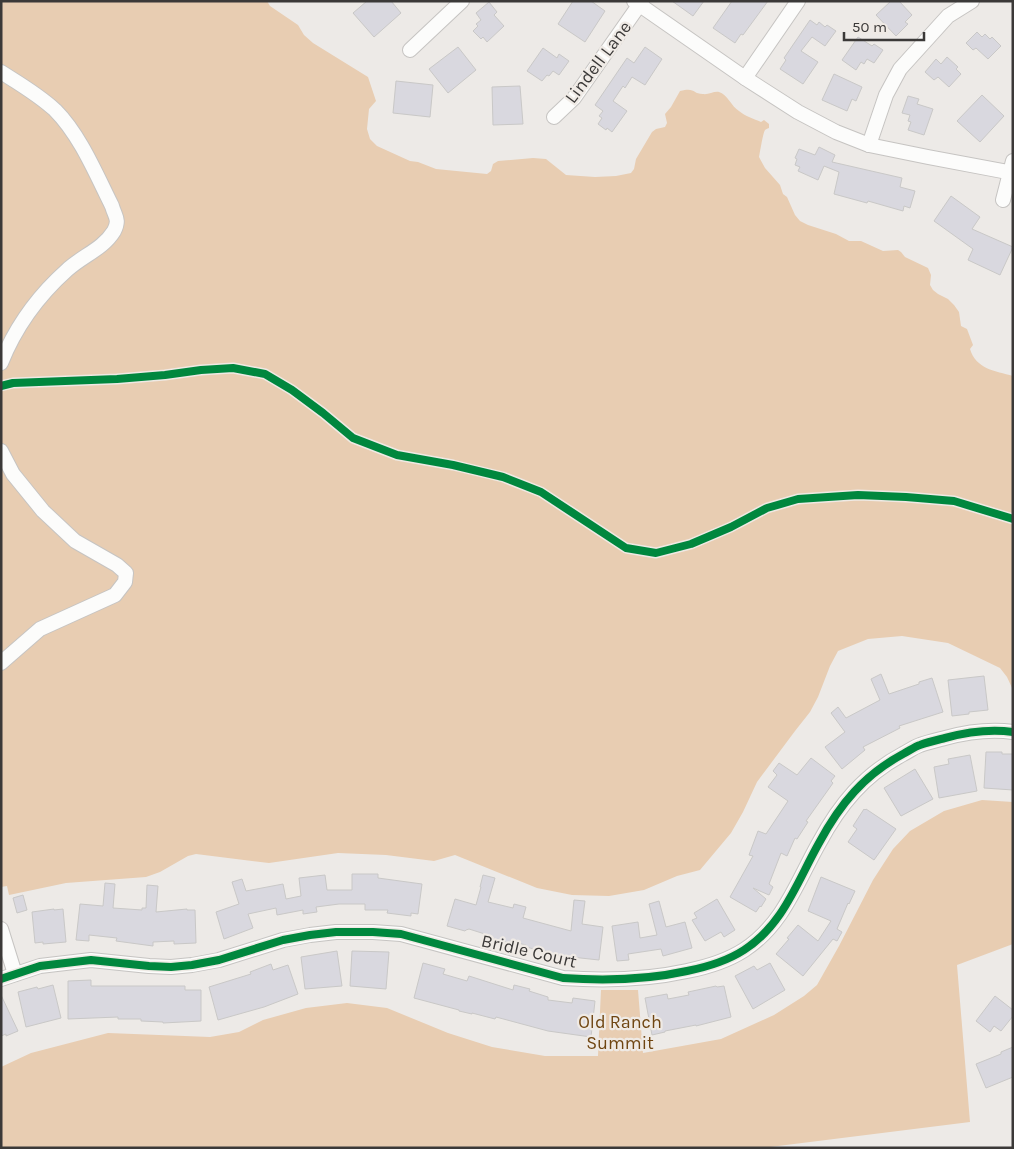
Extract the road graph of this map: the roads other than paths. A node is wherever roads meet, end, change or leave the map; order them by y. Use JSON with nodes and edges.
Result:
{"nodes":[{"id":1,"x":462,"y":1,"type":"edge"},
{"id":2,"x":798,"y":1,"type":"edge"},
{"id":3,"x":972,"y":1,"type":"edge"},
{"id":4,"x":639,"y":2,"type":"edge"},
{"id":5,"x":410,"y":50,"type":"dead end"},
{"id":6,"x":1,"y":72,"type":"edge"},
{"id":7,"x":745,"y":78,"type":"junction"},
{"id":8,"x":554,"y":117,"type":"dead end"},
{"id":9,"x":869,"y":145,"type":"junction"},
{"id":10,"x":1012,"y":168,"type":"edge"},
{"id":11,"x":1003,"y":200,"type":"dead end"},
{"id":12,"x":1,"y":363,"type":"edge"},
{"id":13,"x":1,"y":451,"type":"edge"},
{"id":14,"x":1,"y":662,"type":"edge"},
{"id":15,"x":1013,"y":732,"type":"edge"},
{"id":16,"x":1,"y":929,"type":"edge"},
{"id":17,"x":15,"y":974,"type":"junction"},
{"id":18,"x":1,"y":979,"type":"edge"}],
"edges":[{"from":1,"to":5,"type":"street"},
{"from":2,"to":7,"type":"street"},
{"from":3,"to":9,"type":"street"},
{"from":4,"to":7,"type":"street"},
{"from":4,"to":8,"type":"street","name":"Lindell Lane"},
{"from":6,"to":12,"type":"street"},
{"from":7,"to":9,"type":"street"},
{"from":9,"to":10,"type":"street"},
{"from":10,"to":11,"type":"street"},
{"from":13,"to":14,"type":"street"},
{"from":15,"to":17,"type":"street","name":"Bridle Court"},
{"from":16,"to":17,"type":"street"},
{"from":17,"to":18,"type":"street","name":"Bridle Court"}]}
